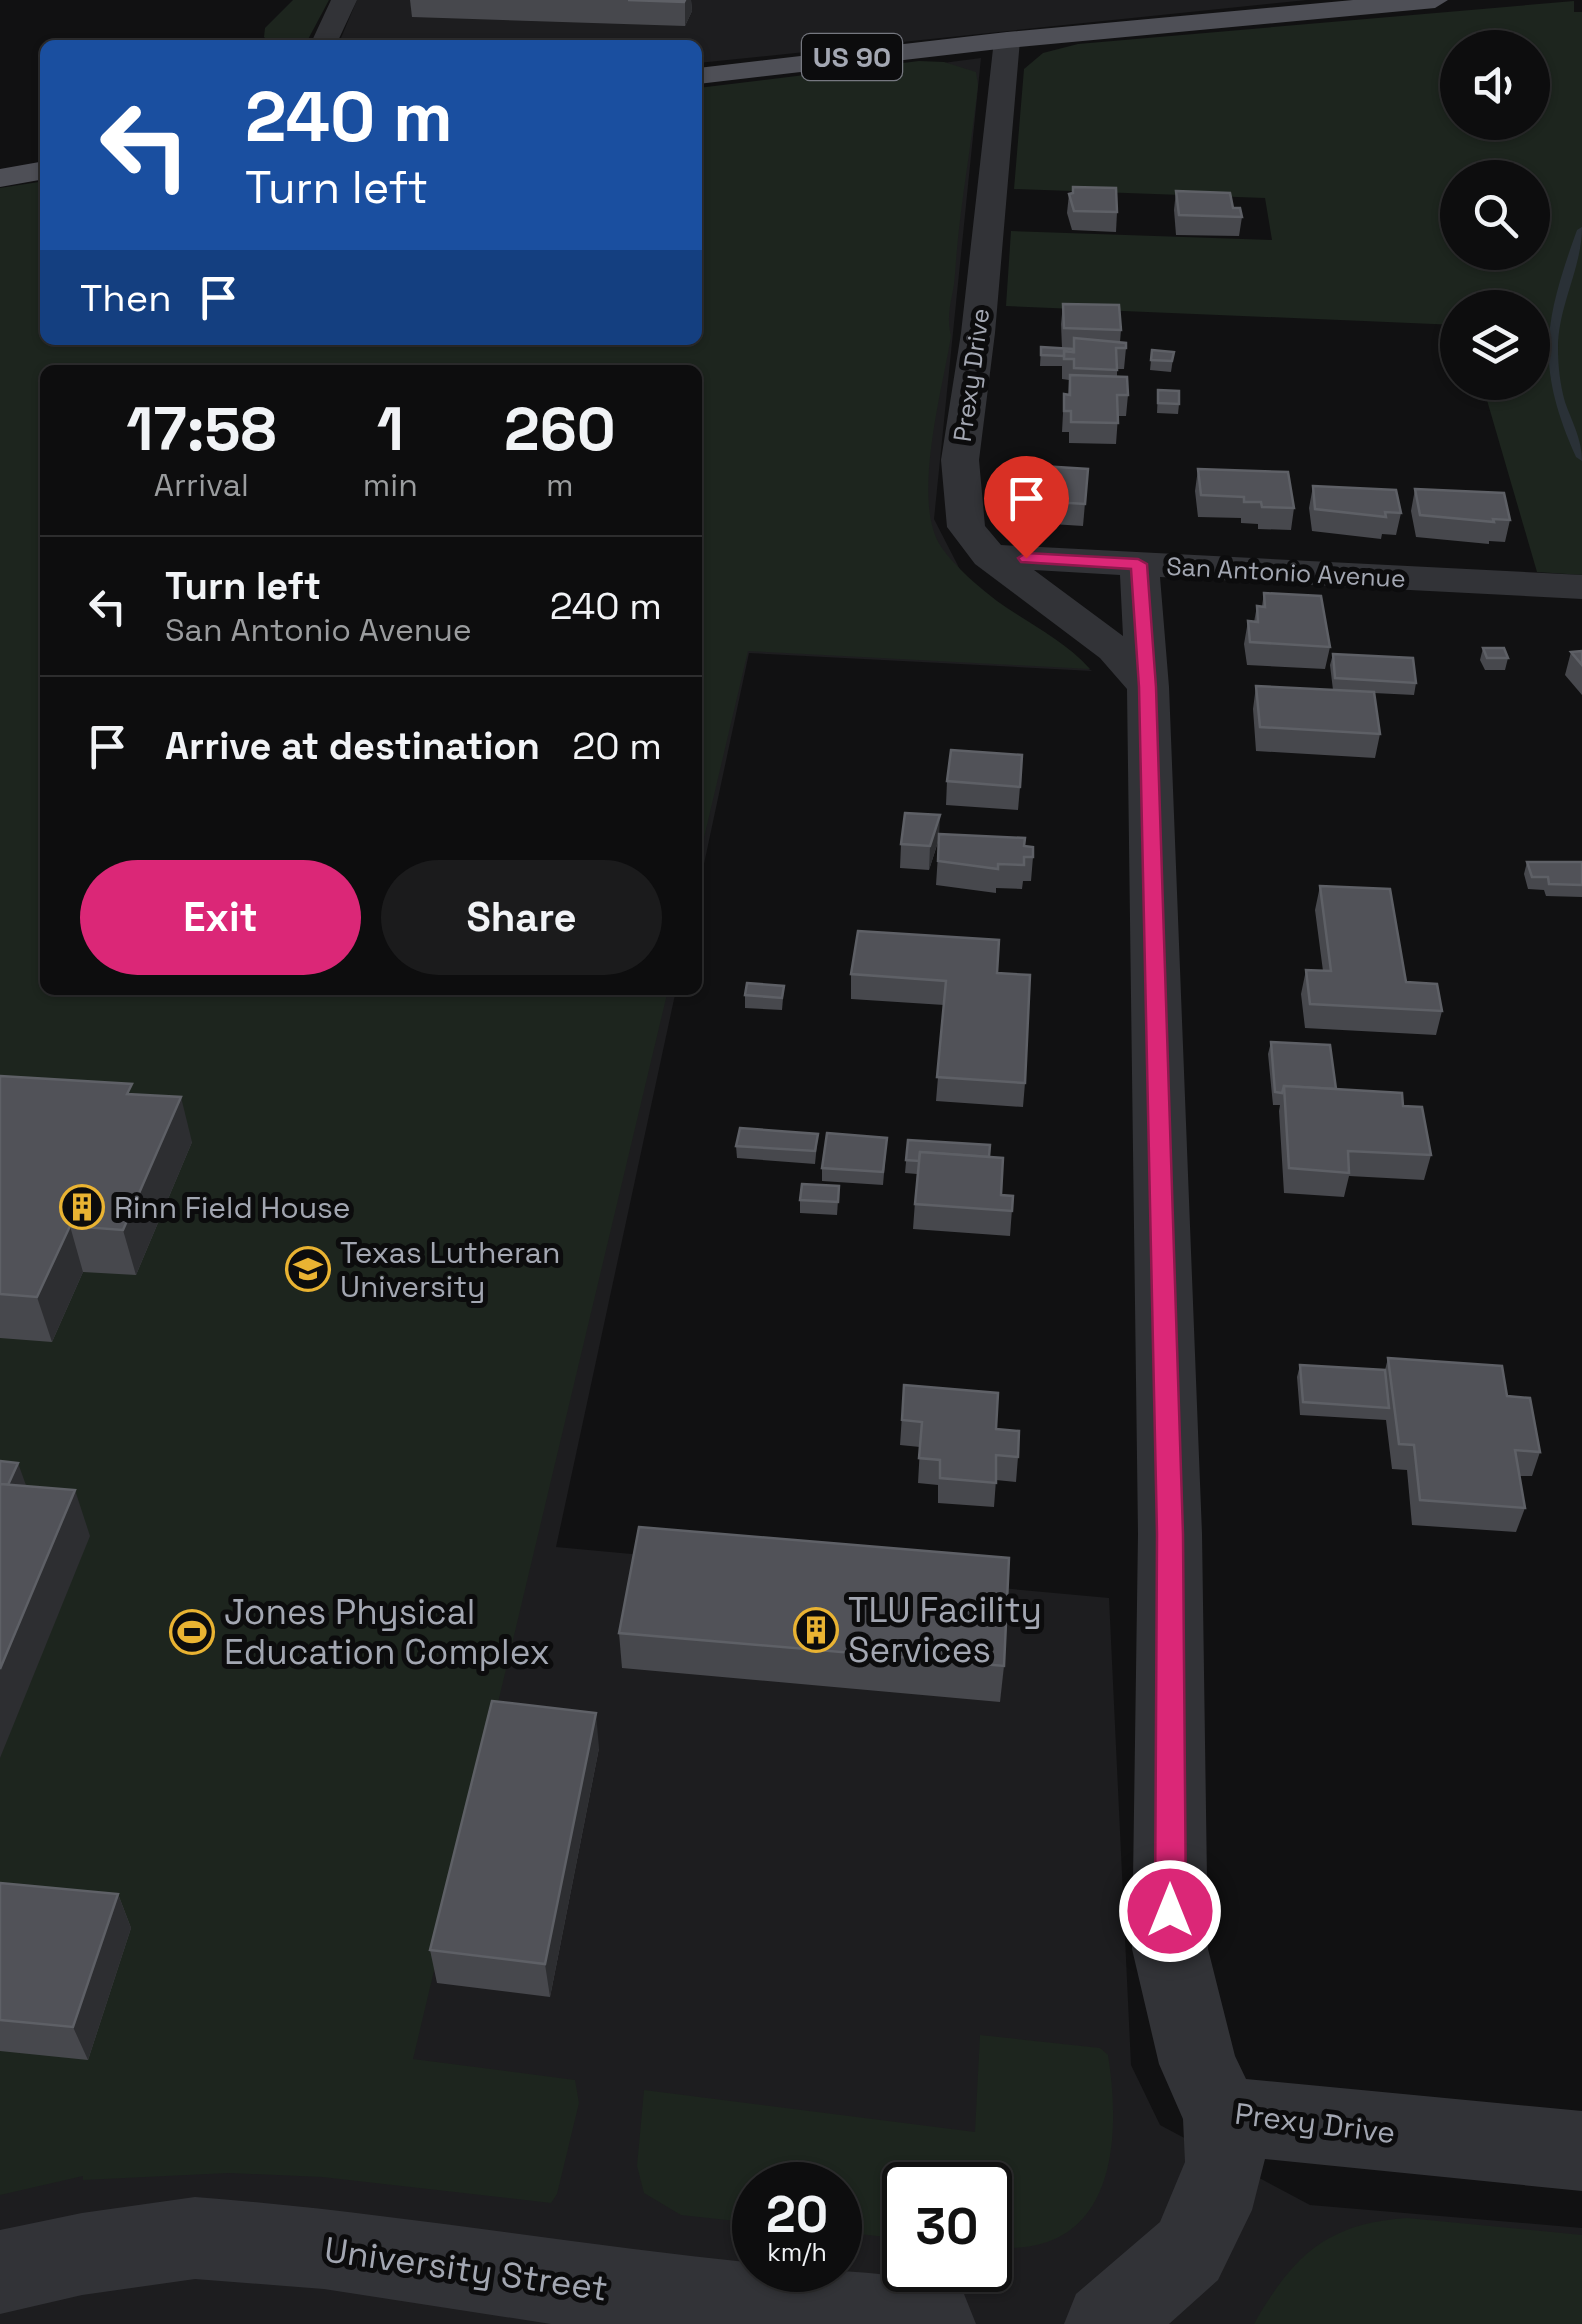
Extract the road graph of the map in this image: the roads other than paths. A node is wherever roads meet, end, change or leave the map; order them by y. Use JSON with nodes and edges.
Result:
{"nodes":[{"id":1,"x":344,"y":0,"type":"edge"},
{"id":2,"x":1435,"y":0,"type":"edge"},
{"id":3,"x":324,"y":40,"type":"edge"},
{"id":4,"x":1007,"y":40,"type":"junction"},
{"id":5,"x":702,"y":76,"type":"edge"},
{"id":6,"x":40,"y":171,"type":"edge"},
{"id":7,"x":0,"y":178,"type":"edge"},
{"id":8,"x":989,"y":556,"type":"junction"},
{"id":9,"x":1138,"y":564,"type":"junction"},
{"id":10,"x":1582,"y":587,"type":"edge"},
{"id":11,"x":1148,"y":687,"type":"junction"},
{"id":12,"x":1223,"y":2116,"type":"junction"},
{"id":13,"x":1582,"y":2152,"type":"edge"},
{"id":14,"x":0,"y":2272,"type":"edge"},
{"id":15,"x":934,"y":2324,"type":"edge"},
{"id":16,"x":1106,"y":2324,"type":"edge"}],
"edges":[{"from":1,"to":3,"type":"street"},
{"from":2,"to":4,"type":"main road","number":"US 90"},
{"from":4,"to":5,"type":"main road","number":"US 90"},
{"from":4,"to":8,"type":"street","name":"Prexy Drive"},
{"from":6,"to":7,"type":"main road"},
{"from":8,"to":9,"type":"street","name":"San Antonio Avenue"},
{"from":8,"to":11,"type":"street","name":"Prexy Drive"},
{"from":9,"to":10,"type":"street","name":"San Antonio Avenue"},
{"from":9,"to":11,"type":"street","name":"Prexy Drive"},
{"from":11,"to":12,"type":"street","name":"Prexy Drive"},
{"from":12,"to":13,"type":"street","name":"Prexy Drive"},
{"from":12,"to":16,"type":"street"},
{"from":14,"to":15,"type":"street","name":"University Street"}]}
